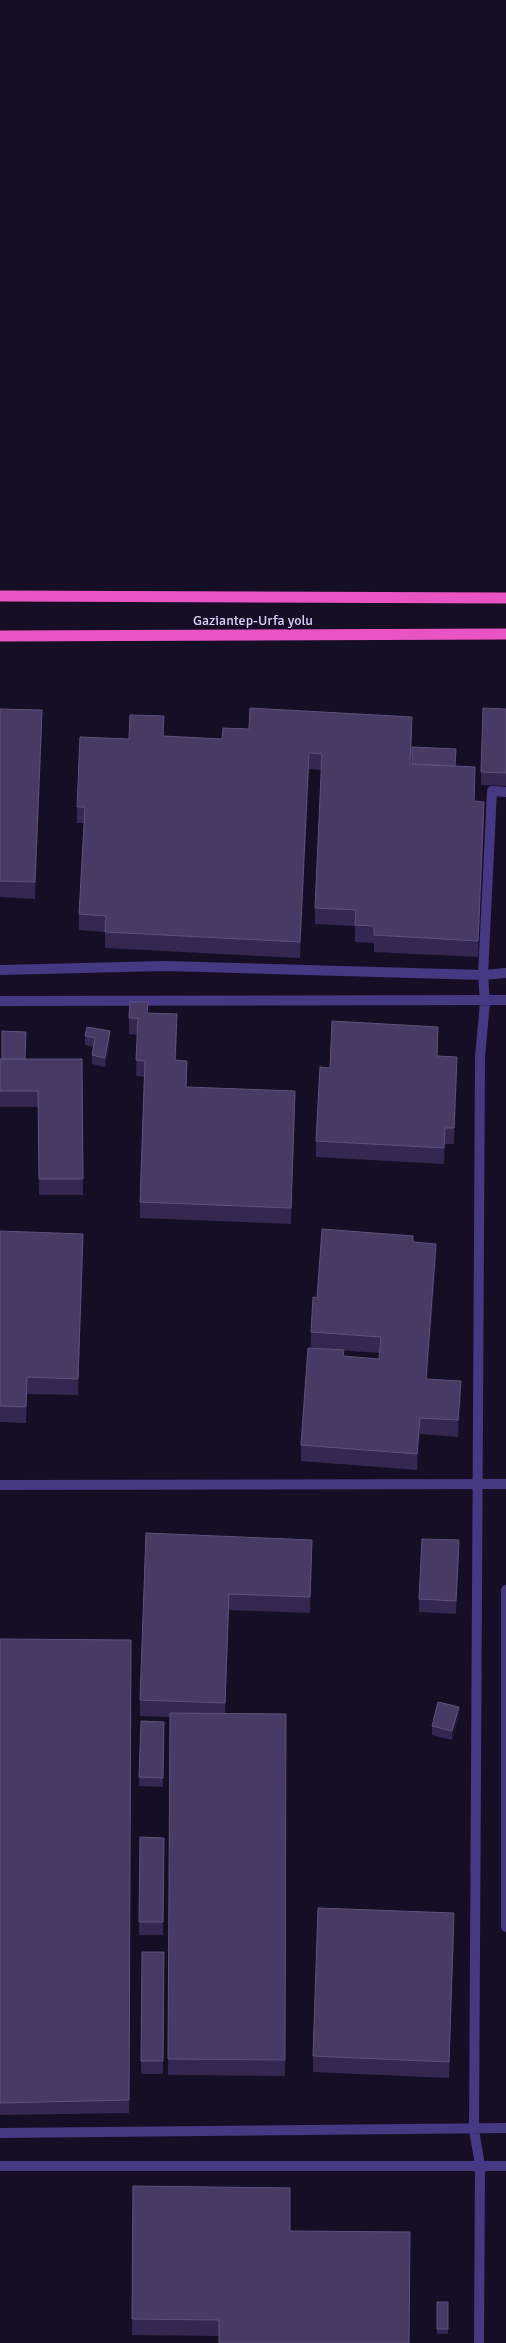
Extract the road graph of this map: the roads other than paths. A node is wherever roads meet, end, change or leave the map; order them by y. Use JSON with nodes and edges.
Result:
{"nodes":[{"id":1,"x":0,"y":596,"type":"edge"},
{"id":2,"x":506,"y":598,"type":"edge"},
{"id":3,"x":506,"y":634,"type":"edge"},
{"id":4,"x":0,"y":636,"type":"edge"},
{"id":5,"x":506,"y":792,"type":"edge"},
{"id":6,"x":0,"y":970,"type":"edge"},
{"id":7,"x":506,"y":973,"type":"edge"},
{"id":8,"x":483,"y":975,"type":"junction"},
{"id":9,"x":506,"y":1000,"type":"edge"},
{"id":10,"x":0,"y":1001,"type":"edge"},
{"id":11,"x":485,"y":1002,"type":"junction"},
{"id":12,"x":506,"y":1484,"type":"edge"},
{"id":13,"x":0,"y":1485,"type":"edge"},
{"id":14,"x":478,"y":1485,"type":"junction"},
{"id":15,"x":506,"y":1590,"type":"edge"},
{"id":16,"x":506,"y":1927,"type":"edge"},
{"id":17,"x":506,"y":2128,"type":"edge"},
{"id":18,"x":474,"y":2130,"type":"junction"},
{"id":19,"x":0,"y":2133,"type":"edge"},
{"id":20,"x":480,"y":2165,"type":"junction"},
{"id":21,"x":0,"y":2166,"type":"edge"},
{"id":22,"x":506,"y":2166,"type":"edge"},
{"id":23,"x":479,"y":2343,"type":"edge"}],
"edges":[{"from":1,"to":2,"type":"highway","name":"Gaziantep-Urfa yolu"},
{"from":3,"to":4,"type":"highway","name":"Gaziantep-Urfa yolu"},
{"from":5,"to":8,"type":"street"},
{"from":6,"to":8,"type":"street"},
{"from":7,"to":8,"type":"street"},
{"from":8,"to":11,"type":"street"},
{"from":9,"to":11,"type":"street"},
{"from":10,"to":11,"type":"street"},
{"from":11,"to":14,"type":"street"},
{"from":12,"to":14,"type":"street"},
{"from":13,"to":14,"type":"street"},
{"from":14,"to":18,"type":"street"},
{"from":15,"to":16,"type":"street"},
{"from":17,"to":18,"type":"street"},
{"from":18,"to":19,"type":"street"},
{"from":18,"to":20,"type":"street"},
{"from":20,"to":21,"type":"street"},
{"from":20,"to":22,"type":"street"},
{"from":20,"to":23,"type":"street"}]}
